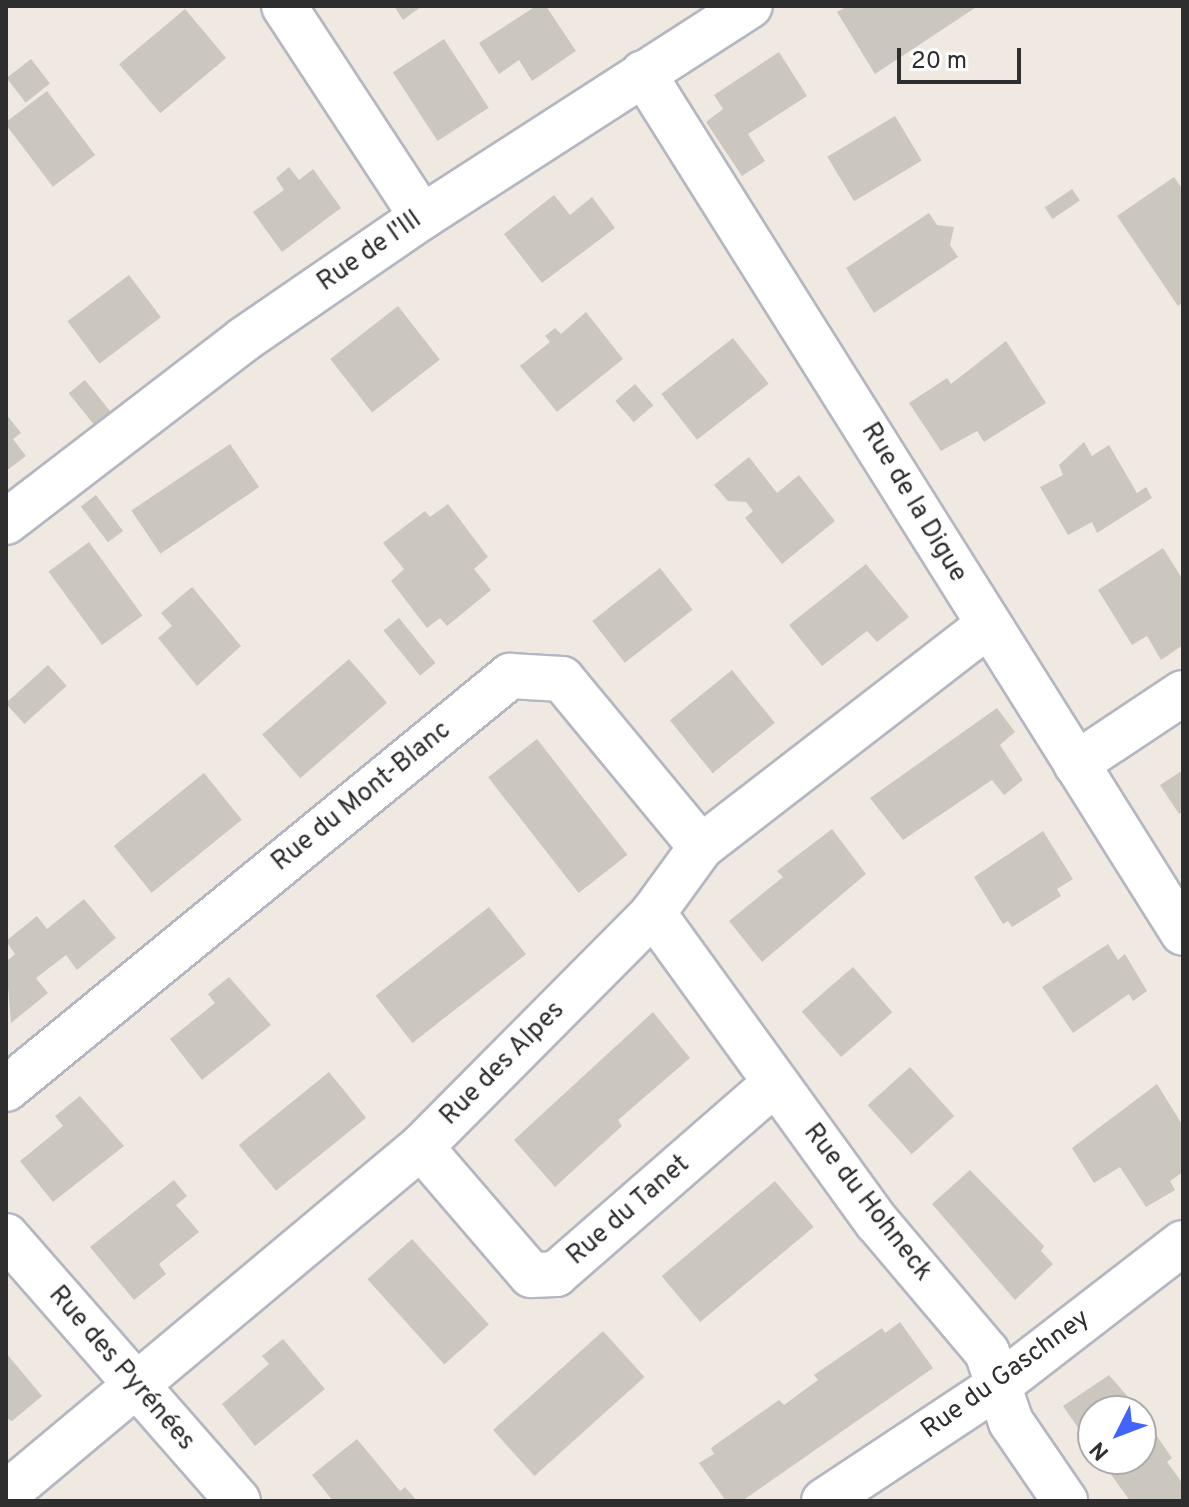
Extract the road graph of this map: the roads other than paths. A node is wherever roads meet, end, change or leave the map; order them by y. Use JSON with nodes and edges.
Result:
{"nodes":[{"id":1,"x":284,"y":6,"type":"edge"},
{"id":2,"x":750,"y":6,"type":"edge"},
{"id":3,"x":643,"y":73,"type":"junction"},
{"id":4,"x":422,"y":217,"type":"junction"},
{"id":5,"x":6,"y":522,"type":"edge"},
{"id":6,"x":988,"y":625,"type":"junction"},
{"id":7,"x":1183,"y":693,"type":"edge"},
{"id":8,"x":1076,"y":764,"type":"junction"},
{"id":9,"x":701,"y":847,"type":"junction"},
{"id":10,"x":653,"y":913,"type":"junction"},
{"id":11,"x":1183,"y":933,"type":"edge"},
{"id":12,"x":775,"y":1083,"type":"junction"},
{"id":13,"x":6,"y":1089,"type":"edge"},
{"id":14,"x":421,"y":1147,"type":"junction"},
{"id":15,"x":6,"y":1236,"type":"edge"},
{"id":16,"x":1183,"y":1243,"type":"edge"},
{"id":17,"x":999,"y":1385,"type":"junction"},
{"id":18,"x":133,"y":1388,"type":"junction"},
{"id":19,"x":6,"y":1494,"type":"edge"},
{"id":20,"x":238,"y":1501,"type":"edge"},
{"id":21,"x":824,"y":1501,"type":"edge"},
{"id":22,"x":1065,"y":1501,"type":"edge"}],
"edges":[{"from":1,"to":4,"type":"street"},
{"from":2,"to":3,"type":"street","name":"Rue de l'Ill"},
{"from":3,"to":4,"type":"street","name":"Rue de l'Ill"},
{"from":3,"to":6,"type":"street","name":"Rue de la Digue"},
{"from":4,"to":5,"type":"street","name":"Rue de l'Ill"},
{"from":6,"to":8,"type":"street","name":"Rue de la Digue"},
{"from":6,"to":9,"type":"street","name":"Rue des Alpes"},
{"from":7,"to":8,"type":"street"},
{"from":8,"to":11,"type":"street","name":"Rue de la Digue"},
{"from":9,"to":10,"type":"street","name":"Rue des Alpes"},
{"from":9,"to":13,"type":"street","name":"Rue du Mont-Blanc"},
{"from":10,"to":12,"type":"street","name":"Rue du Hohneck"},
{"from":10,"to":14,"type":"street","name":"Rue des Alpes"},
{"from":12,"to":14,"type":"street","name":"Rue du Tanet"},
{"from":12,"to":17,"type":"street","name":"Rue du Hohneck"},
{"from":14,"to":18,"type":"street","name":"Rue des Alpes"},
{"from":15,"to":18,"type":"street","name":"Rue des Pyrénées"},
{"from":16,"to":17,"type":"street","name":"Rue du Gaschney"},
{"from":17,"to":21,"type":"street","name":"Rue du Gaschney"},
{"from":17,"to":22,"type":"street","name":"Rue du Hohneck"},
{"from":18,"to":19,"type":"street","name":"Rue des Alpes"},
{"from":18,"to":20,"type":"street","name":"Rue des Pyrénées"}]}
